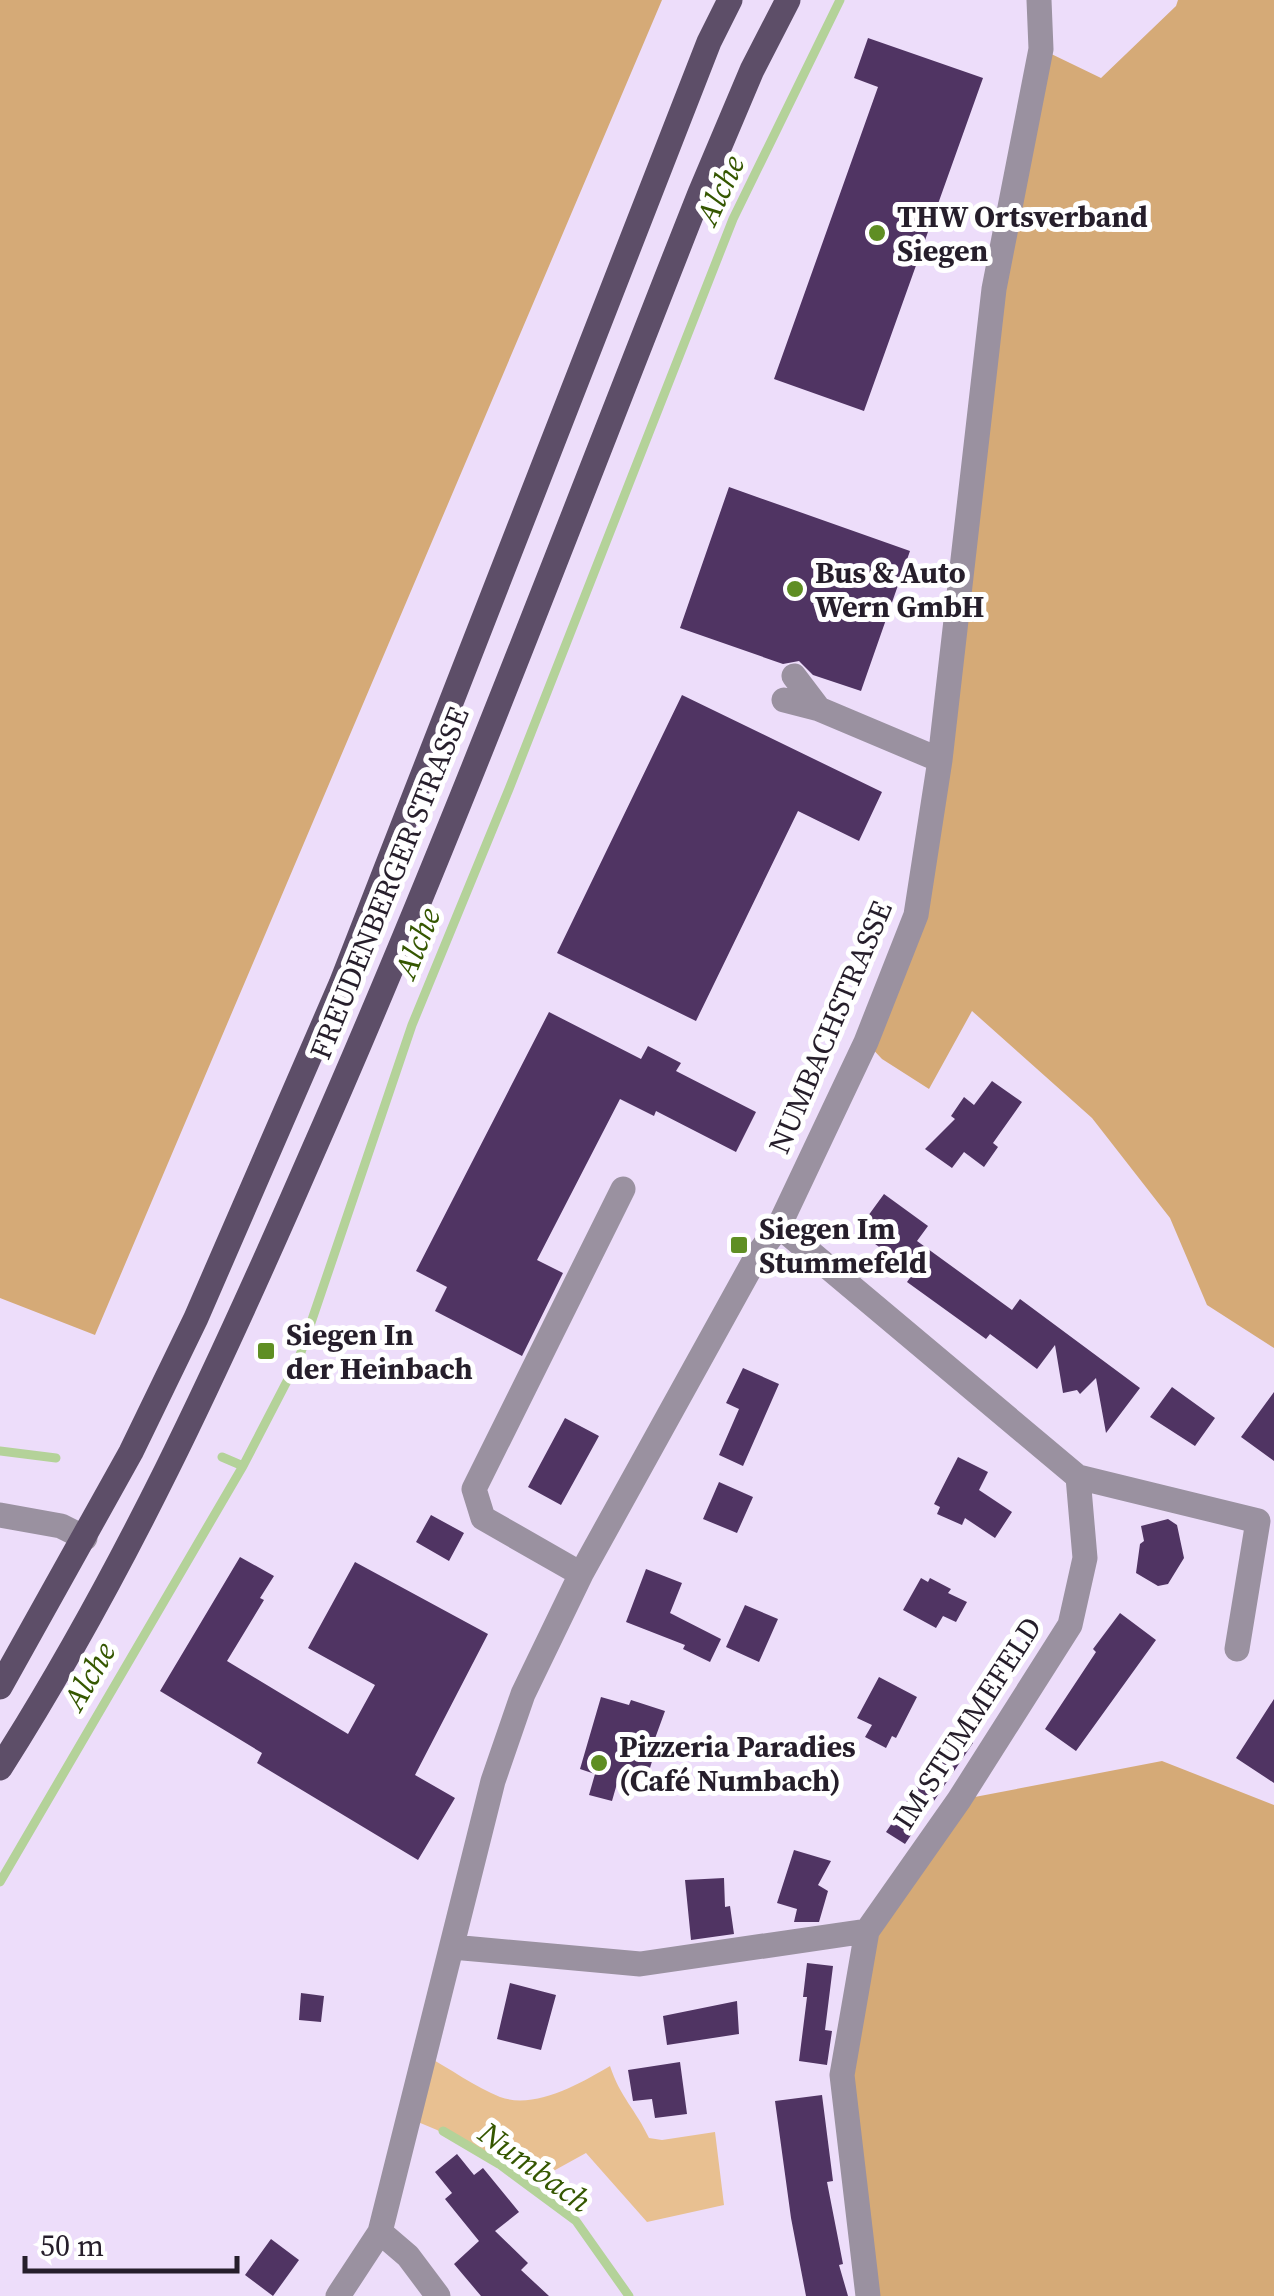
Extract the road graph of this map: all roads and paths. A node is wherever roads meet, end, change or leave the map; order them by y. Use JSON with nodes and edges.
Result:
{"nodes":[{"id":1,"x":730,"y":0,"type":"edge"},
{"id":2,"x":788,"y":0,"type":"edge"},
{"id":3,"x":1039,"y":0,"type":"edge"},
{"id":4,"x":794,"y":676,"type":"dead end"},
{"id":5,"x":784,"y":700,"type":"dead end"},
{"id":6,"x":820,"y":708,"type":"junction"},
{"id":7,"x":940,"y":760,"type":"junction"},
{"id":8,"x":624,"y":1189,"type":"dead end"},
{"id":9,"x":780,"y":1226,"type":"junction"},
{"id":10,"x":1078,"y":1476,"type":"junction"},
{"id":11,"x":0,"y":1515,"type":"edge"},
{"id":12,"x":85,"y":1538,"type":"junction"},
{"id":13,"x":582,"y":1574,"type":"junction"},
{"id":14,"x":1237,"y":1650,"type":"dead end"},
{"id":15,"x":0,"y":1687,"type":"edge"},
{"id":16,"x":0,"y":1768,"type":"edge"},
{"id":17,"x":867,"y":1931,"type":"junction"},
{"id":18,"x":452,"y":1947,"type":"junction"},
{"id":19,"x":380,"y":2232,"type":"junction"},
{"id":20,"x":338,"y":2296,"type":"edge"},
{"id":21,"x":438,"y":2296,"type":"edge"},
{"id":22,"x":868,"y":2296,"type":"edge"}],
"edges":[{"from":1,"to":12,"type":"main road","name":"FREUDENBERGER STRASSE"},
{"from":2,"to":16,"type":"main road","name":"FREUDENBERGER STRASSE"},
{"from":3,"to":7,"type":"street","name":"NUMBACHSTRASSE"},
{"from":4,"to":6,"type":"street"},
{"from":5,"to":6,"type":"street"},
{"from":6,"to":7,"type":"street"},
{"from":7,"to":9,"type":"street","name":"NUMBACHSTRASSE"},
{"from":8,"to":13,"type":"street"},
{"from":9,"to":10,"type":"street"},
{"from":9,"to":13,"type":"street","name":"NUMBACHSTRASSE"},
{"from":10,"to":14,"type":"street"},
{"from":10,"to":17,"type":"street","name":"IM STUMMEFELD"},
{"from":11,"to":12,"type":"street"},
{"from":12,"to":15,"type":"main road","name":"FREUDENBERGER STRASSE"},
{"from":13,"to":18,"type":"street","name":"NUMBACHSTRASSE"},
{"from":17,"to":18,"type":"street"},
{"from":17,"to":22,"type":"street","name":"IM STUMMEFELD"},
{"from":18,"to":19,"type":"street","name":"NUMBACHSTRASSE"},
{"from":19,"to":20,"type":"street","name":"NUMBACHSTRASSE"},
{"from":19,"to":21,"type":"street"}]}
